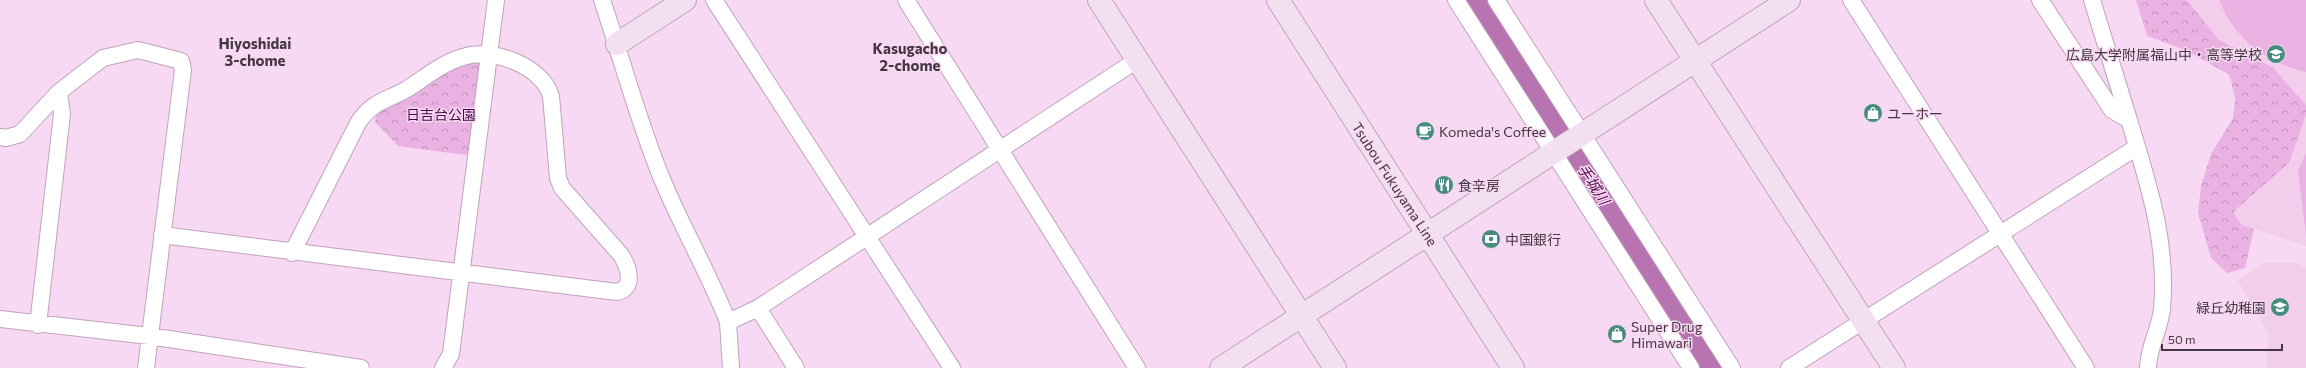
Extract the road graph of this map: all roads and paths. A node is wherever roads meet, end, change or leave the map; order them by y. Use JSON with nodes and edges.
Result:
{"nodes":[{"id":1,"x":496,"y":0,"type":"edge"},
{"id":2,"x":602,"y":0,"type":"edge"},
{"id":3,"x":685,"y":0,"type":"edge"},
{"id":4,"x":714,"y":0,"type":"edge"},
{"id":5,"x":906,"y":0,"type":"edge"},
{"id":6,"x":1099,"y":0,"type":"edge"},
{"id":7,"x":1278,"y":0,"type":"edge"},
{"id":8,"x":1456,"y":0,"type":"edge"},
{"id":9,"x":1496,"y":0,"type":"edge"},
{"id":10,"x":1656,"y":0,"type":"edge"},
{"id":11,"x":1789,"y":0,"type":"edge"},
{"id":12,"x":1851,"y":0,"type":"edge"},
{"id":13,"x":2040,"y":0,"type":"edge"},
{"id":14,"x":2092,"y":0,"type":"edge"},
{"id":15,"x":616,"y":44,"type":"junction"},
{"id":16,"x":488,"y":56,"type":"junction"},
{"id":17,"x":1138,"y":60,"type":"junction"},
{"id":18,"x":1696,"y":62,"type":"junction"},
{"id":19,"x":59,"y":92,"type":"junction"},
{"id":20,"x":2129,"y":120,"type":"junction"},
{"id":21,"x":0,"y":137,"type":"edge"},
{"id":22,"x":1566,"y":143,"type":"junction"},
{"id":23,"x":2137,"y":147,"type":"junction"},
{"id":24,"x":1000,"y":150,"type":"junction"},
{"id":25,"x":1999,"y":234,"type":"junction"},
{"id":26,"x":162,"y":235,"type":"junction"},
{"id":27,"x":1428,"y":235,"type":"junction"},
{"id":28,"x":867,"y":236,"type":"junction"},
{"id":29,"x":292,"y":253,"type":"junction"},
{"id":30,"x":460,"y":272,"type":"junction"},
{"id":31,"x":758,"y":308,"type":"junction"},
{"id":32,"x":1301,"y":317,"type":"junction"},
{"id":33,"x":0,"y":319,"type":"edge"},
{"id":34,"x":728,"y":322,"type":"junction"},
{"id":35,"x":1864,"y":322,"type":"junction"},
{"id":36,"x":38,"y":325,"type":"junction"},
{"id":37,"x":149,"y":336,"type":"junction"},
{"id":38,"x":146,"y":368,"type":"edge"},
{"id":39,"x":361,"y":368,"type":"edge"},
{"id":40,"x":442,"y":368,"type":"edge"},
{"id":41,"x":731,"y":368,"type":"edge"},
{"id":42,"x":796,"y":368,"type":"edge"},
{"id":43,"x":952,"y":368,"type":"edge"},
{"id":44,"x":1137,"y":368,"type":"edge"},
{"id":45,"x":1221,"y":368,"type":"edge"},
{"id":46,"x":1335,"y":368,"type":"edge"},
{"id":47,"x":1513,"y":368,"type":"edge"},
{"id":48,"x":1691,"y":368,"type":"edge"},
{"id":49,"x":1732,"y":368,"type":"edge"},
{"id":50,"x":1789,"y":368,"type":"edge"},
{"id":51,"x":1894,"y":368,"type":"edge"},
{"id":52,"x":2086,"y":368,"type":"edge"},
{"id":53,"x":2148,"y":368,"type":"edge"}],
"edges":[{"from":1,"to":16,"type":"street"},
{"from":2,"to":15,"type":"street"},
{"from":3,"to":15,"type":"street"},
{"from":4,"to":28,"type":"street"},
{"from":5,"to":24,"type":"street"},
{"from":6,"to":17,"type":"street"},
{"from":7,"to":27,"type":"street","name":"Tsubou Fukuyama Line"},
{"from":8,"to":22,"type":"street"},
{"from":9,"to":22,"type":"street"},
{"from":10,"to":18,"type":"street"},
{"from":11,"to":18,"type":"street"},
{"from":12,"to":25,"type":"street"},
{"from":13,"to":20,"type":"street"},
{"from":14,"to":20,"type":"street"},
{"from":15,"to":34,"type":"street"},
{"from":16,"to":29,"type":"street"},
{"from":16,"to":30,"type":"street"},
{"from":16,"to":30,"type":"street"},
{"from":17,"to":24,"type":"street"},
{"from":17,"to":32,"type":"street"},
{"from":18,"to":22,"type":"street"},
{"from":18,"to":35,"type":"street"},
{"from":19,"to":21,"type":"street"},
{"from":19,"to":26,"type":"street"},
{"from":19,"to":36,"type":"street"},
{"from":20,"to":23,"type":"street"},
{"from":22,"to":27,"type":"street"},
{"from":22,"to":48,"type":"street"},
{"from":22,"to":49,"type":"street"},
{"from":23,"to":25,"type":"street"},
{"from":23,"to":53,"type":"street"},
{"from":24,"to":28,"type":"street"},
{"from":24,"to":44,"type":"street"},
{"from":25,"to":35,"type":"street"},
{"from":25,"to":52,"type":"street"},
{"from":26,"to":29,"type":"street"},
{"from":26,"to":37,"type":"street"},
{"from":27,"to":32,"type":"street"},
{"from":27,"to":47,"type":"street","name":"Tsubou Fukuyama Line"},
{"from":28,"to":31,"type":"street"},
{"from":28,"to":43,"type":"street"},
{"from":29,"to":30,"type":"street"},
{"from":30,"to":40,"type":"street"},
{"from":31,"to":34,"type":"street"},
{"from":31,"to":42,"type":"street"},
{"from":32,"to":45,"type":"street"},
{"from":32,"to":46,"type":"street"},
{"from":33,"to":36,"type":"street"},
{"from":34,"to":41,"type":"street"},
{"from":35,"to":50,"type":"street"},
{"from":35,"to":51,"type":"street"},
{"from":36,"to":37,"type":"street"},
{"from":37,"to":38,"type":"street"},
{"from":37,"to":39,"type":"street"}]}
